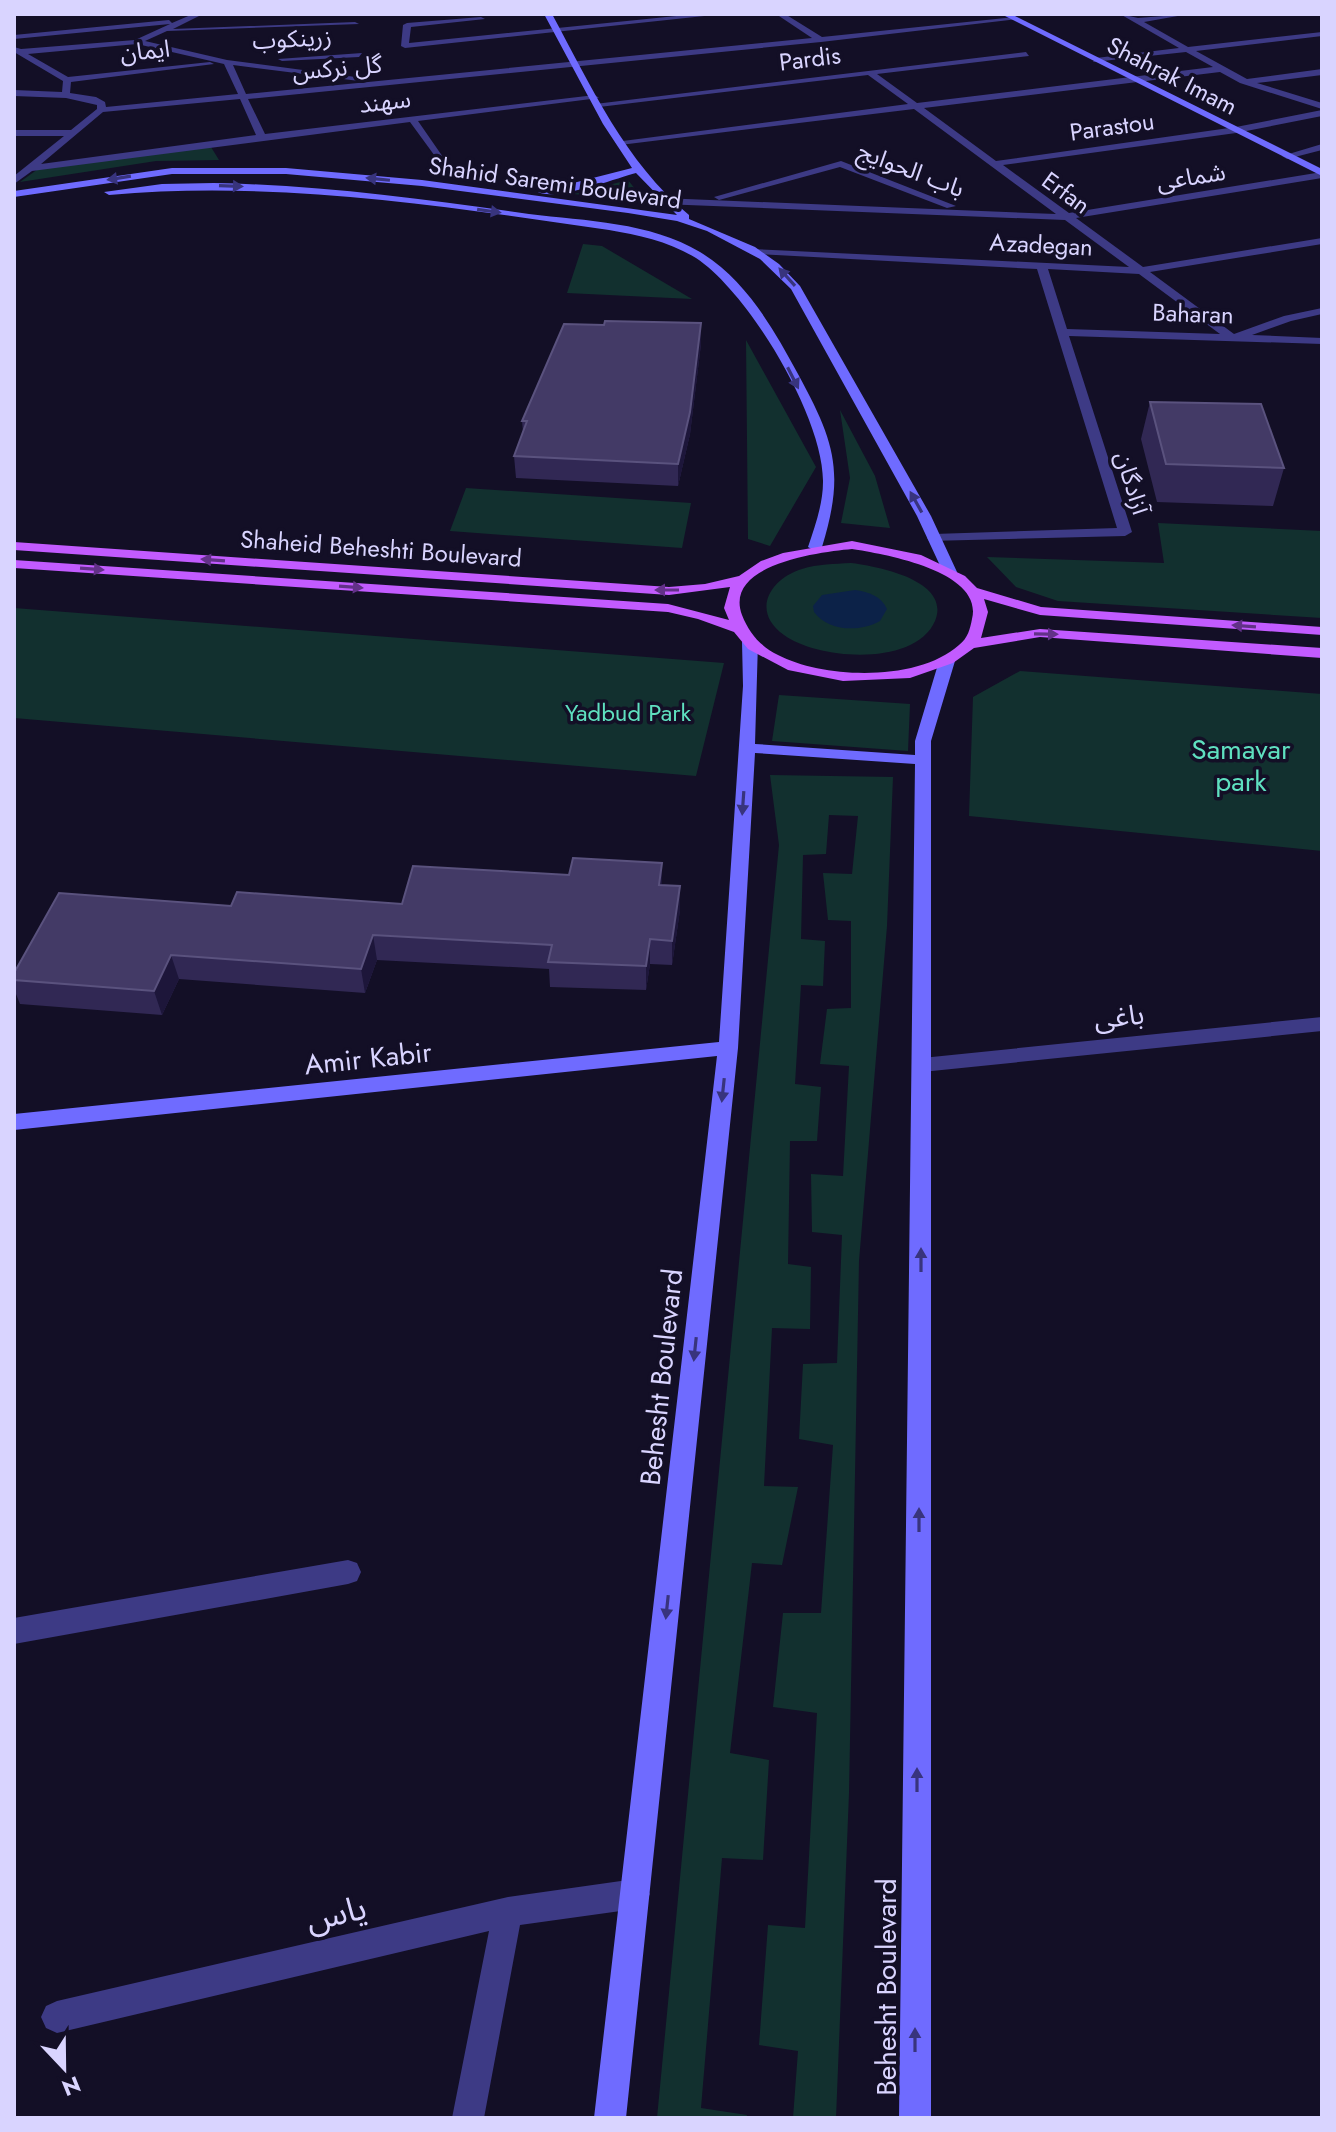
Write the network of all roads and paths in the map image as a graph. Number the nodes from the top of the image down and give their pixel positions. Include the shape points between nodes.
1 (199, 14) edge
2 (548, 14) edge
3 (719, 14) edge
4 (780, 14) edge
5 (1005, 14) edge
6 (1124, 14) edge
7 (1185, 14) edge
8 (481, 19) dead end
9 (1015, 19) junction
10 (186, 20) junction
11 (1136, 21) junction
12 (355, 24) dead end
13 (161, 31) junction
14 (558, 32) junction
15 (1322, 34) edge
16 (14, 37) edge
17 (821, 40) junction
18 (137, 42) junction
19 (1186, 50) junction
20 (18, 54) edge
21 (1026, 54) dead end
22 (359, 55) dead end
23 (1096, 60) junction
24 (227, 62) junction
25 (577, 65) junction
26 (1221, 69) junction
27 (869, 72) junction
28 (1322, 72) edge
29 (54, 73) junction
30 (45, 79) dead end
31 (67, 80) junction
32 (1137, 81) junction
33 (1243, 81) junction
34 (399, 83) junction
35 (35, 86) dead end
36 (14, 93) edge
37 (26, 93) junction
38 (66, 95) junction
39 (246, 97) junction
40 (597, 101) junction
41 (1322, 106) edge
42 (916, 107) junction
43 (101, 110) junction
44 (1322, 113) edge
45 (412, 119) junction
46 (1236, 130) junction
47 (14, 133) edge
48 (74, 133) junction
49 (262, 137) junction
50 (620, 142) junction
51 (1322, 147) edge
52 (1287, 156) junction
53 (440, 160) dead end
54 (993, 164) junction
55 (32, 168) junction
56 (636, 170) junction
57 (1322, 174) edge
58 (16, 181) edge
59 (14, 194) edge
60 (99, 194) dead end
61 (512, 195) junction
62 (77, 197) dead end
63 (54, 201) dead end
64 (662, 201) junction
65 (700, 203) junction
66 (969, 213) junction
67 (1065, 217) junction
68 (692, 223) junction
69 (1322, 241) edge
70 (756, 251) junction
71 (1041, 265) junction
72 (1138, 271) junction
73 (1322, 311) edge
74 (1062, 332) junction
75 (1233, 338) junction
76 (1322, 341) edge
77 (934, 538) junction
78 (14, 546) edge
79 (815, 547) junction
80 (14, 564) edge
81 (950, 572) junction
82 (744, 579) junction
83 (970, 590) junction
84 (1322, 631) edge
85 (745, 636) junction
86 (969, 644) junction
87 (1322, 653) edge
88 (947, 661) junction
89 (747, 748) junction
90 (923, 760) junction
91 (1322, 1024) edge
92 (728, 1048) junction
93 (922, 1065) junction
94 (14, 1122) edge
95 (348, 1572) dead end
96 (14, 1631) edge
97 (635, 1894) junction
98 (508, 1912) junction
99 (57, 2017) dead end
100 (468, 2118) edge
101 (610, 2118) edge
102 (915, 2118) edge

1 - 10 street
2 - 14 main road
3 - 14 street
4 - 17 street
5 - 9 main road, Shahrak Imam
6 - 11 street
7 - 11 street
8 - 14 street via 407,25 405,46
9 - 17 street, گل نرکس
9 - 23 main road, Shahrak Imam
10 - 13 street
10 - 16 street
11 - 19 street
12 - 13 street
13 - 18 street
14 - 25 main road
15 - 19 street
17 - 25 street, گل نرکس
18 - 20 street
18 - 24 street
19 - 23 street
19 - 26 street
20 - 29 street
21 - 27 street, Pardis
22 - 24 street, زرینکوب
23 - 32 main road, Shahrak Imam
24 - 31 street, ایمان
24 - 34 street
24 - 39 street
25 - 34 street, گل نرکس
25 - 40 main road
26 - 32 street
26 - 33 street
27 - 40 street, Pardis
27 - 42 street, Erfan
28 - 33 street
29 - 30 street
29 - 31 street
31 - 38 street
32 - 42 street
32 - 46 main road, Shahrak Imam
33 - 41 street
34 - 39 street, گل نرکس
35 - 37 street
36 - 37 street
37 - 38 street
38 - 43 street via 93,99 102,104
39 - 43 street, گل نرکس
39 - 49 street
40 - 45 street, سهند
40 - 50 main road
42 - 50 street
42 - 54 street, Erfan
43 - 48 street
44 - 46 street, Parastou
45 - 49 street, سهند
45 - 53 street
46 - 52 main road, Shahrak Imam
46 - 54 street, Parastou
47 - 48 street
48 - 55 street
49 - 55 street, سهند
50 - 56 main road
51 - 52 street
52 - 57 main road, Shahrak Imam
54 - 67 street, Erfan
55 - 58 street
56 - 61 main road via 572,188
56 - 64 main road
57 - 67 street, شماعی
61 -> 59 main road, Shahid Saremi Boulevard via 313,173 223,169
60 -> 79 main road via 202,186 303,190 624,230 685,248 723,274 754,310 824,445 829,501
61 - 68 main road, Shahid Saremi Boulevard
62 - 63 main road
64 - 65 street, باب الحوایج
64 - 68 main road
65 - 66 street, باب الحوایج
65 - 66 street, باب الحوایج via 841,164
66 - 67 street, باب الحوایج
67 - 72 street, Erfan
68 - 70 main road, Shahid Saremi Boulevard
69 - 72 street, Azadegan
70 - 71 street, Azadegan
77 -> 70 main road, Shahid Saremi Boulevard via 796,288
71 - 72 street, Azadegan
71 - 74 street, آزادگان
72 - 75 street, Erfan
73 - 75 street
74 - 75 street, Baharan
74 - 77 street, آزادگان via 1125,532
75 - 76 street, Baharan
77 - 81 main road, Shahid Saremi Boulevard
82 -> 78 main road, Shaheid Beheshti Boulevard via 669,591
79 - 81 main road, Shaheid Beheshti Boulevard via 888,549
79 - 82 main road, Shaheid Beheshti Boulevard via 786,554
80 -> 85 main road, Shaheid Beheshti Boulevard via 668,608 702,615
81 - 83 main road, Shaheid Beheshti Boulevard
82 - 85 main road via 732,612
84 -> 83 main road via 1040,611
83 - 86 main road via 981,620
85 - 88 main road, Shaheid Beheshti Boulevard via 770,656 796,667 859,678 892,677
85 - 89 main road, Behesht Boulevard via 752,668
86 -> 87 main road via 1040,633
86 - 88 main road
88 - 90 main road, Behesht Boulevard via 923,741
89 - 90 main road
89 -> 92 main road, Behesht Boulevard
90 - 93 main road, Behesht Boulevard
91 - 93 street, باغی
92 - 94 main road, Amir Kabir
92 -> 97 main road, Behesht Boulevard
102 -> 93 main road, Behesht Boulevard
95 - 96 street
97 - 98 street, یاس
97 - 101 main road, Behesht Boulevard
98 - 99 street, یاس
98 - 100 street

